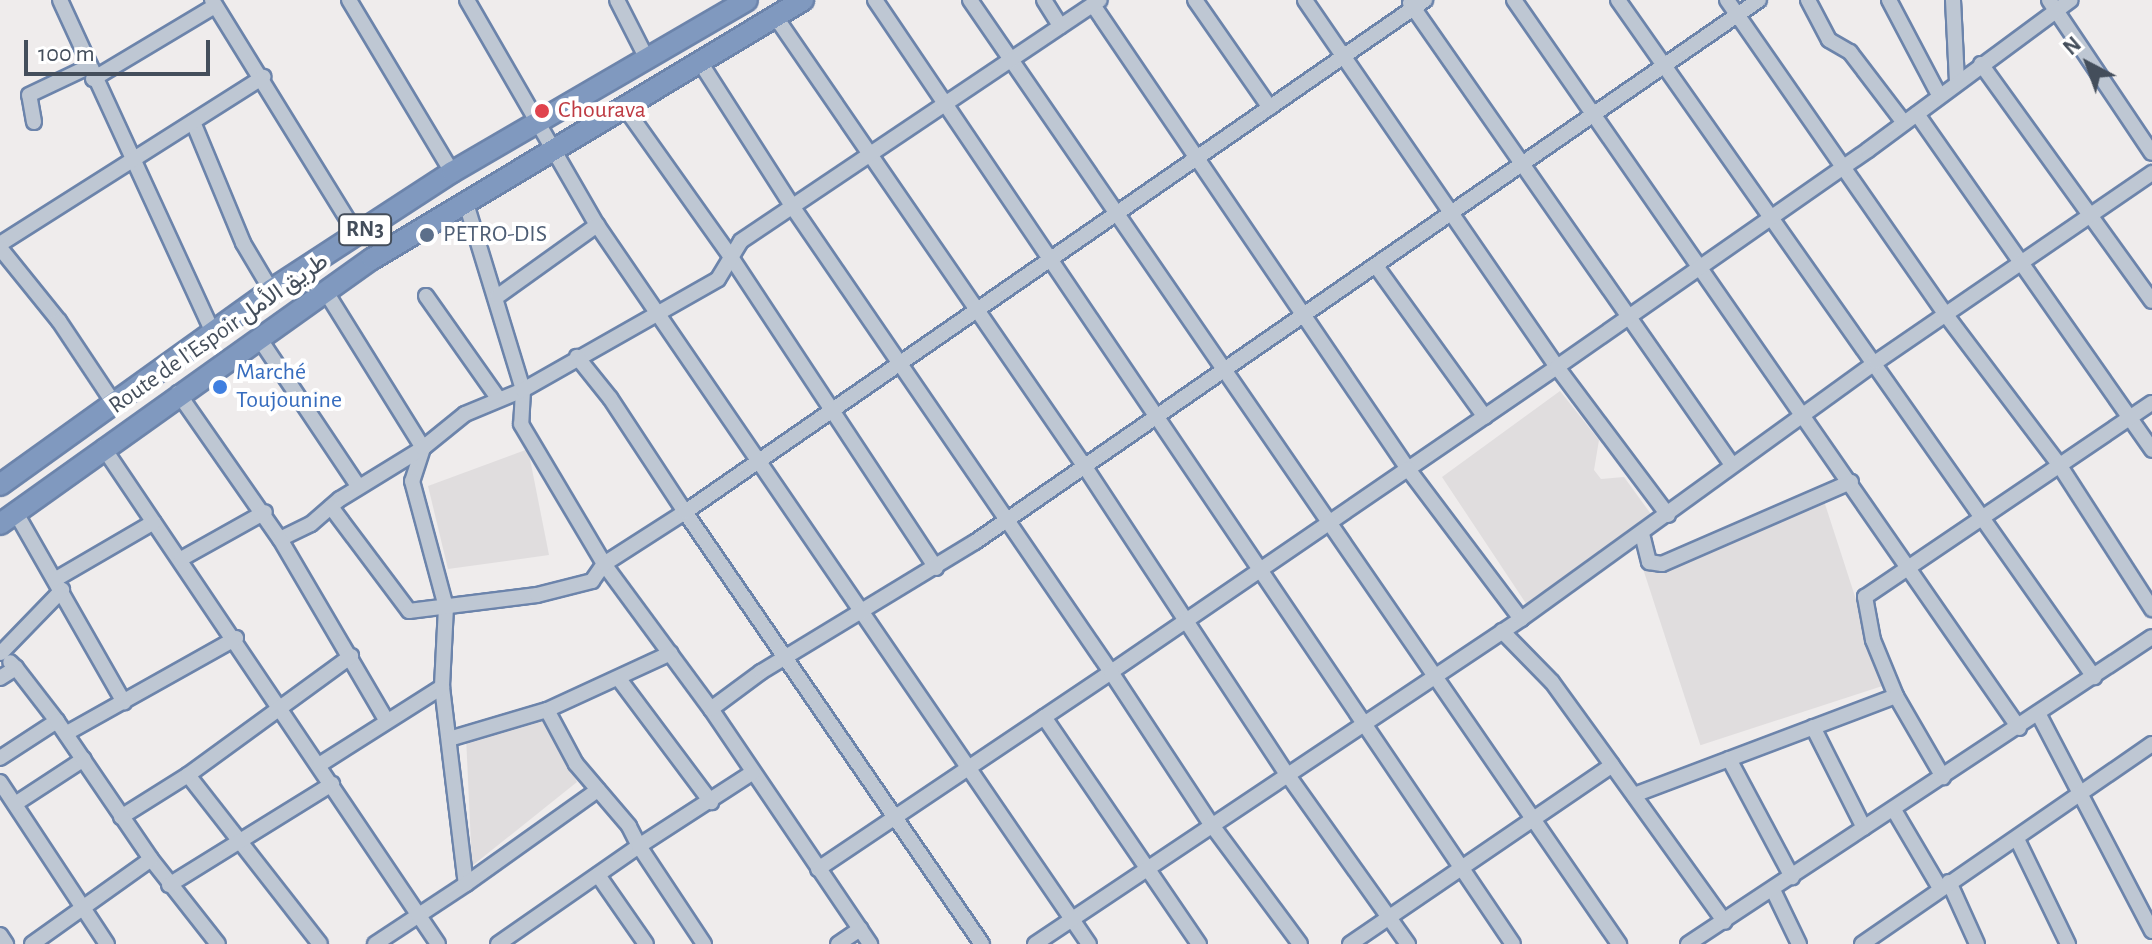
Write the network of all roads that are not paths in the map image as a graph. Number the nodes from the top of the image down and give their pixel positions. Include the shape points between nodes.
1 (60, 0) edge
2 (349, 0) edge
3 (467, 0) edge
4 (617, 0) edge
5 (803, 0) edge
6 (875, 0) edge
7 (970, 0) edge
8 (1044, 0) edge
9 (1195, 0) edge
10 (1305, 0) edge
11 (1514, 0) edge
12 (1618, 0) edge
13 (1727, 0) edge
14 (1759, 0) edge
15 (1808, 0) edge
16 (1889, 0) edge
17 (1953, 0) edge
18 (2071, 0) edge
19 (739, 2) edge
20 (1097, 2) edge
21 (213, 3) edge
22 (1416, 3) edge
23 (2052, 5) edge
24 (1737, 15) junction
25 (775, 16) junction
26 (1060, 26) junction
27 (1343, 54) junction
28 (647, 59) junction
29 (700, 62) junction
30 (1013, 62) junction
31 (1981, 64) junction
32 (1664, 65) junction
33 (91, 73) junction
34 (263, 77) junction
35 (1957, 81) junction
36 (1939, 95) junction
37 (623, 105) junction
38 (944, 106) junction
39 (1270, 108) junction
40 (1594, 114) junction
41 (1917, 114) junction
42 (536, 120) junction
43 (34, 122) dead end
44 (193, 122) junction
45 (1904, 123) junction
46 (554, 150) junction
47 (2152, 153) edge
48 (870, 155) junction
49 (1198, 158) junction
50 (132, 159) junction
51 (1520, 165) junction
52 (1843, 167) junction
53 (452, 172) junction
54 (2152, 173) edge
55 (465, 200) junction
56 (794, 209) junction
57 (1118, 214) junction
58 (1449, 214) junction
59 (1775, 217) junction
60 (2090, 217) junction
61 (597, 225) junction
62 (357, 235) junction
63 (0, 246) edge
64 (729, 254) junction
65 (1049, 263) junction
66 (1701, 265) junction
67 (1376, 266) junction
68 (2021, 267) junction
69 (271, 290) junction
70 (326, 292) junction
71 (426, 296) dead end
72 (498, 296) junction
73 (2152, 301) edge
74 (655, 310) junction
75 (975, 312) junction
76 (1946, 315) junction
77 (1301, 317) junction
78 (1627, 317) junction
79 (212, 331) junction
80 (259, 338) junction
81 (577, 357) junction
82 (899, 362) junction
83 (1876, 362) junction
84 (1557, 367) junction
85 (1221, 369) junction
86 (523, 390) junction
87 (178, 393) junction
88 (498, 398) junction
89 (2152, 403) edge
90 (115, 405) junction
91 (830, 411) junction
92 (1805, 413) junction
93 (1154, 416) junction
94 (1485, 417) junction
95 (2131, 417) junction
96 (103, 447) junction
97 (423, 448) junction
98 (2152, 450) edge
99 (761, 460) junction
100 (2058, 463) junction
101 (1732, 465) junction
102 (1085, 467) junction
103 (1408, 469) junction
104 (1851, 482) junction
105 (0, 485) edge
106 (358, 486) junction
107 (331, 507) junction
108 (265, 512) junction
109 (685, 512) junction
110 (1668, 515) junction
111 (1982, 515) junction
112 (8, 518) edge
113 (1008, 519) junction
114 (154, 522) junction
115 (1331, 523) junction
116 (1642, 534) junction
117 (280, 539) junction
118 (181, 559) junction
119 (604, 564) junction
120 (1909, 565) junction
121 (936, 568) junction
122 (1261, 571) junction
123 (59, 584) junction
124 (446, 607) junction
125 (2152, 609) edge
126 (863, 615) junction
127 (1521, 619) junction
128 (1187, 621) junction
129 (1502, 631) junction
130 (2152, 637) edge
131 (236, 638) junction
132 (1, 652) edge
133 (671, 653) junction
134 (351, 656) junction
135 (787, 658) junction
136 (16, 668) junction
137 (1111, 672) junction
138 (1433, 676) junction
139 (2094, 677) junction
140 (0, 678) edge
141 (619, 679) junction
142 (442, 687) junction
143 (1896, 696) junction
144 (124, 702) junction
145 (281, 706) junction
146 (711, 709) junction
147 (547, 710) junction
148 (2038, 713) junction
149 (1044, 717) junction
150 (386, 720) junction
151 (1363, 723) junction
152 (62, 727) junction
153 (1813, 727) junction
154 (2019, 728) junction
155 (449, 739) junction
156 (2150, 751) edge
157 (0, 758) edge
158 (84, 759) junction
159 (1729, 759) junction
160 (319, 765) junction
161 (1612, 765) junction
162 (969, 768) junction
163 (752, 773) junction
164 (1287, 774) junction
165 (188, 775) junction
166 (1943, 777) junction
167 (0, 782) edge
168 (332, 784) junction
169 (598, 790) junction
170 (2081, 793) junction
171 (1634, 795) junction
172 (711, 802) junction
173 (15, 804) junction
174 (1894, 810) junction
175 (121, 817) junction
176 (895, 817) junction
177 (1533, 821) junction
178 (1211, 824) junction
179 (1864, 828) junction
180 (2017, 839) junction
181 (244, 840) junction
182 (639, 846) junction
183 (151, 859) junction
184 (1145, 868) junction
185 (818, 869) junction
186 (1460, 869) junction
187 (598, 875) junction
188 (1792, 877) junction
189 (466, 884) junction
190 (169, 885) junction
191 (1944, 885) junction
192 (1773, 890) junction
193 (2152, 895) edge
194 (2137, 903) junction
195 (83, 908) junction
196 (1389, 917) junction
197 (419, 918) junction
198 (1072, 919) junction
199 (1725, 922) junction
200 (860, 929) junction
201 (2152, 931) edge
202 (0, 935) edge
203 (1884, 937) edge
204 (2066, 943) edge
205 (6, 944) edge
206 (32, 944) edge
207 (107, 944) edge
208 (218, 944) edge
209 (320, 944) edge
210 (375, 944) edge
211 (438, 944) edge
212 (498, 944) edge
213 (646, 944) edge
214 (704, 944) edge
215 (838, 944) edge
216 (870, 944) edge
217 (982, 944) edge
218 (1035, 944) edge
219 (1089, 944) edge
220 (1199, 944) edge
221 (1300, 944) edge
222 (1350, 944) edge
223 (1408, 944) edge
224 (1513, 944) edge
225 (1619, 944) edge
226 (1688, 944) edge
227 (1799, 944) edge
228 (1862, 944) edge
229 (1977, 944) edge

1 - 33 street
2 - 53 street
3 - 42 street
4 - 28 street
5 - 25 highway, Route de l’Espoir طريق الأمل / RN3
6 - 38 street
7 - 30 street
8 - 26 street
9 - 39 street
10 - 27 street
11 - 40 street
12 - 32 street
13 - 24 street
14 - 24 street
15 - 45 street via 1829,40 1850,52
16 - 36 street
17 - 35 street
18 - 23 street
19 - 28 highway, Route de l’Espoir طريق الأمل / RN3
20 - 26 street
20 - 49 street
21 - 33 street
21 - 34 street
22 - 27 street
22 - 51 street
23 - 31 street
23 - 47 street
24 - 32 street
24 - 52 street
25 - 29 highway, Route de l’Espoir طريق الأمل / RN3
25 - 48 street
26 - 30 street
27 - 39 street
27 - 58 street
28 - 42 highway, Route de l’Espoir طريق الأمل / RN3
29 - 37 highway, Route de l’Espoir طريق الأمل / RN3
29 - 56 street
30 - 38 street
30 - 57 street
31 - 35 street
31 - 60 street
32 - 40 street
32 - 59 street
33 - 43 street via 29,95
33 - 50 street
34 - 44 street
34 - 62 street
35 - 36 street
36 - 41 street
37 - 46 highway, Route de l’Espoir طريق الأمل / RN3
37 - 64 street
38 - 48 street
38 - 65 street
39 - 49 street
40 - 51 street
40 - 66 street
41 - 45 street
41 - 68 street
42 - 46 street
42 - 53 highway, Route de l’Espoir طريق الأمل / RN3
44 - 50 street
44 - 69 street via 243,243
45 - 52 street
46 - 55 highway, Route de l’Espoir طريق الأمل / RN3
46 - 61 street
48 - 56 street
48 - 75 street
49 - 57 street
49 - 77 street
50 - 63 street
50 - 79 street
51 - 58 street
51 - 78 street
52 - 59 street
52 - 76 street
53 - 62 highway, Route de l’Espoir طريق الأمل / RN3
54 - 60 street
55 - 70 highway, Route de l’Espoir طريق الأمل / RN3
55 - 72 street
56 - 64 street
56 - 82 street
57 - 65 street
57 - 85 street
58 - 67 street
58 - 84 street
59 - 66 street
59 - 83 street
60 - 68 street
60 - 73 street
61 - 72 street
61 - 74 street
62 - 69 highway, Route de l’Espoir طريق الأمل / RN3
63 - 90 street
64 - 74 street via 726,272 718,279
64 - 91 street
65 - 75 street
65 - 93 street
66 - 78 street
66 - 92 street
67 - 77 street
67 - 94 street
68 - 76 street
68 - 95 street
69 - 79 highway, Route de l’Espoir طريق الأمل / RN3
70 - 80 highway, Route de l’Espoir طريق الأمل / RN3
70 - 97 street
71 - 88 street
72 - 86 street
74 - 81 street
74 - 99 street
75 - 82 street
75 - 102 street
76 - 83 street
76 - 100 street
77 - 85 street
77 - 103 street
78 - 84 street
78 - 101 street
79 - 90 highway, Route de l’Espoir طريق الأمل / RN3
80 - 87 highway, Route de l’Espoir طريق الأمل / RN3
80 - 106 street
81 - 86 street
81 - 109 street
82 - 91 street
82 - 113 street
83 - 92 street
83 - 111 street
84 - 94 street
84 - 110 street
85 - 93 street
85 - 115 street
86 - 88 street
86 - 119 street via 521,424
87 - 96 highway, Route de l’Espoir طريق الأمل / RN3
87 - 108 street
88 - 97 street via 448,425
89 - 95 street
90 - 105 highway, Route de l’Espoir طريق الأمل / RN3
91 - 99 street
91 - 121 street
92 - 101 street
92 - 104 street
93 - 102 street
93 - 122 street
94 - 103 street
95 - 98 street
95 - 100 street
96 - 112 highway, Route de l’Espoir طريق الأمل / RN3
96 - 114 street
97 - 106 street
97 - 124 street via 412,481
99 - 109 street
99 - 126 street
100 - 111 street
100 - 125 street
101 - 110 street
102 - 113 street
102 - 128 street
103 - 115 street
103 - 127 street
104 - 116 street via 1662,564 1649,562
104 - 120 street
106 - 107 street
107 - 117 street
107 - 124 street via 409,611
108 - 117 street
108 - 118 street
109 - 119 street
109 - 135 street
110 - 116 street
111 - 120 street
111 - 139 street
112 - 123 street
113 - 121 street
113 - 137 street
114 - 118 street
114 - 123 street
115 - 122 street
115 - 138 street
116 - 127 street
117 - 134 street via 295,572
118 - 131 street
119 - 124 street via 595,579 579,585
119 - 133 street
120 - 143 street via 1865,597 1873,640
120 - 154 street
121 - 126 street
122 - 128 street
122 - 151 street
123 - 132 street
123 - 144 street
124 - 142 street
126 - 135 street
126 - 162 street
127 - 129 street
128 - 137 street
128 - 164 street
129 - 138 street
129 - 161 street via 1552,682
130 - 139 street
131 - 144 street
131 - 145 street
132 - 136 street
133 - 141 street
133 - 146 street
134 - 145 street
134 - 150 street
135 - 146 street
135 - 176 street
136 - 140 street
136 - 152 street
137 - 149 street
137 - 178 street
138 - 151 street
138 - 177 street
139 - 148 street
141 - 147 street
141 - 172 street
142 - 150 street
142 - 155 street
143 - 153 street
143 - 166 street
144 - 152 street
145 - 160 street
145 - 165 street
146 - 163 street
147 - 155 street
147 - 169 street via 566,748
148 - 154 street
148 - 170 street
149 - 162 street
149 - 184 street
150 - 160 street
151 - 164 street
151 - 186 street
152 - 157 street
152 - 158 street
153 - 159 street
153 - 179 street
154 - 166 street
155 - 189 street
156 - 170 street
158 - 173 street
158 - 175 street
159 - 171 street
159 - 188 street
160 - 168 street
161 - 171 street
161 - 177 street
162 - 176 street
162 - 198 street
163 - 172 street
163 - 185 street
164 - 178 street
164 - 196 street
165 - 175 street
165 - 181 street
166 - 174 street
167 - 173 street
168 - 181 street
168 - 197 street
169 - 182 street
169 - 189 street
170 - 180 street
170 - 194 street
171 - 199 street
172 - 182 street
173 - 195 street
174 - 179 street
174 - 191 street
175 - 183 street
176 - 185 street
176 - 217 street
177 - 186 street
177 - 225 street
178 - 184 street
178 - 221 street
179 - 188 street
180 - 191 street
180 - 204 street
181 - 190 street
181 - 209 street
182 - 187 street
182 - 214 street
183 - 190 street
183 - 195 street
184 - 198 street
184 - 220 street
185 - 200 street
186 - 196 street
186 - 224 street
187 - 212 street
187 - 213 street
188 - 192 street
189 - 197 street
190 - 208 street
191 - 203 street
191 - 229 street
192 - 199 street
192 - 227 street
193 - 194 street
194 - 201 street
195 - 206 street
195 - 207 street
196 - 222 street
196 - 223 street
197 - 210 street
197 - 211 street
198 - 218 street
198 - 219 street
199 - 226 street
200 - 215 street
200 - 216 street
202 - 205 street
203 - 228 street

